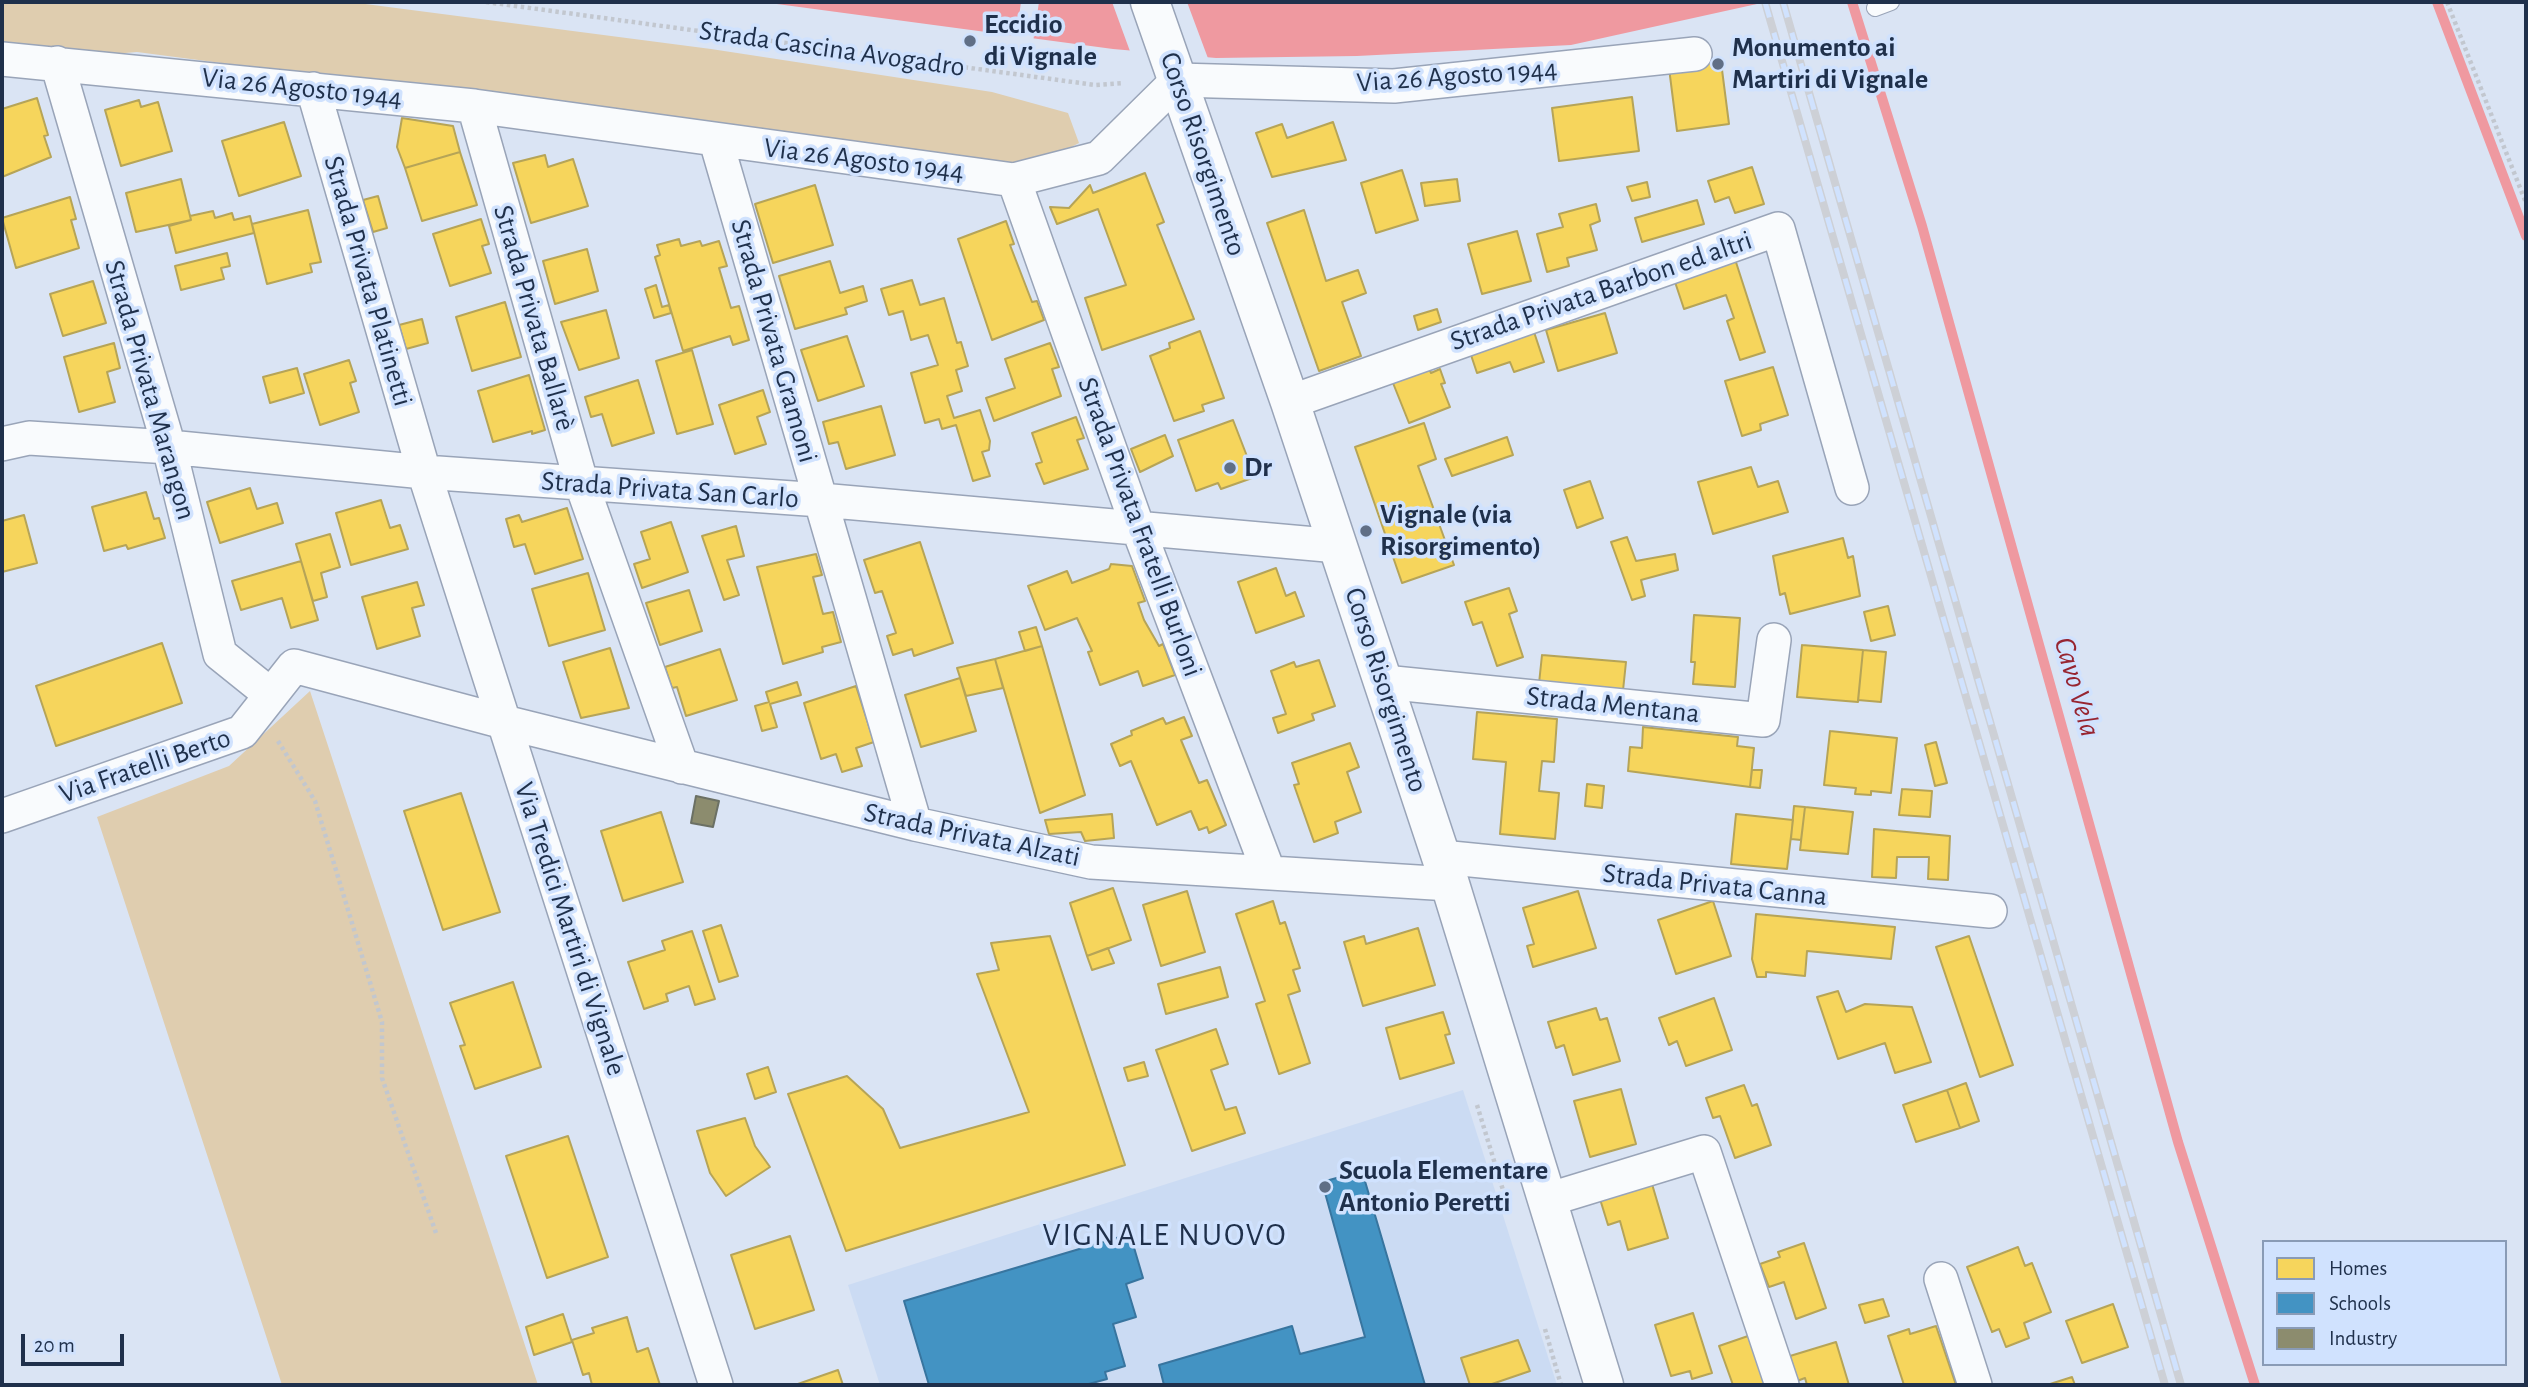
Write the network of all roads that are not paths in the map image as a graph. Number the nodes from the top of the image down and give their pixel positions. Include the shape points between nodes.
1 (1150, 2) edge
2 (1891, 2) edge
3 (1875, 8) dead end
4 (1695, 54) dead end
5 (2, 59) edge
6 (57, 64) junction
7 (1175, 73) junction
8 (313, 89) junction
9 (474, 106) junction
10 (716, 141) junction
11 (1014, 180) junction
12 (1290, 402) junction
13 (2, 444) edge
14 (169, 447) junction
15 (424, 472) junction
16 (582, 485) junction
17 (1852, 488) dead end
18 (821, 500) junction
19 (1138, 528) junction
20 (1338, 546) junction
21 (1774, 640) dead end
22 (1384, 682) junction
23 (271, 695) junction
24 (504, 722) junction
25 (682, 767) junction
26 (2, 816) edge
27 (915, 824) junction
28 (1446, 871) junction
29 (1269, 873) junction
30 (1990, 911) dead end
31 (1547, 1200) junction
32 (1941, 1279) dead end
33 (716, 1385) edge
34 (1604, 1385) edge
35 (1782, 1385) edge
36 (1975, 1385) edge

1 - 7 main road, Corso Risorgimento
2 - 3 lane
4 - 7 street, Via 26 Agosto 1944 via 1394,86
5 - 6 street, Via 26 Agosto 1944
6 - 8 street, Via 26 Agosto 1944
6 - 14 street, Strada Privata Marangon
7 - 11 street, Via 26 Agosto 1944 via 1099,158
7 - 12 main road, Corso Risorgimento
8 - 9 street, Via 26 Agosto 1944
8 - 15 street, Strada Privata Platinetti
9 - 10 street, Via 26 Agosto 1944
9 - 16 street, Strada Privata Ballarè
10 - 11 street, Via 26 Agosto 1944
10 - 18 street, Strada Privata Gramoni
11 - 19 street, Strada Privata Fratelli Burloni
12 - 17 street, Strada Privata Barbon ed altri via 1778,229
12 - 20 main road, Corso Risorgimento
13 - 14 street, Strada Privata San Carlo via 29,438
14 - 15 street, Strada Privata San Carlo
14 - 23 street, Strada Privata Marangon via 220,654
15 - 16 street, Strada Privata San Carlo
15 - 24 street, Via Tredici Martiri di Vignale
16 - 18 street, Strada Privata San Carlo
16 - 25 street, Strada Privata Ballarè
18 - 19 street, Strada Privata San Carlo
18 - 27 street, Strada Privata Gramoni
19 - 20 street, Strada Privata San Carlo
19 - 29 street, Strada Privata Fratelli Burloni
20 - 22 main road, Corso Risorgimento
21 - 22 street, Strada Mentana via 1763,720
22 - 28 main road, Corso Risorgimento
23 - 24 street, Via Fratelli Berto via 293,666
23 - 26 street, Via Fratelli Berto via 242,732
24 - 25 street, Strada Privata Alzati
24 - 33 street, Via Tredici Martiri di Vignale
25 - 27 street, Strada Privata Alzati
27 - 29 street, Strada Privata Alzati via 1091,862
28 - 29 street, Strada Privata Alzati
28 - 30 street, Strada Privata Canna
28 - 31 main road, Corso Risorgimento
31 - 34 main road, Corso Risorgimento
31 - 35 street via 1704,1152
32 - 36 street

